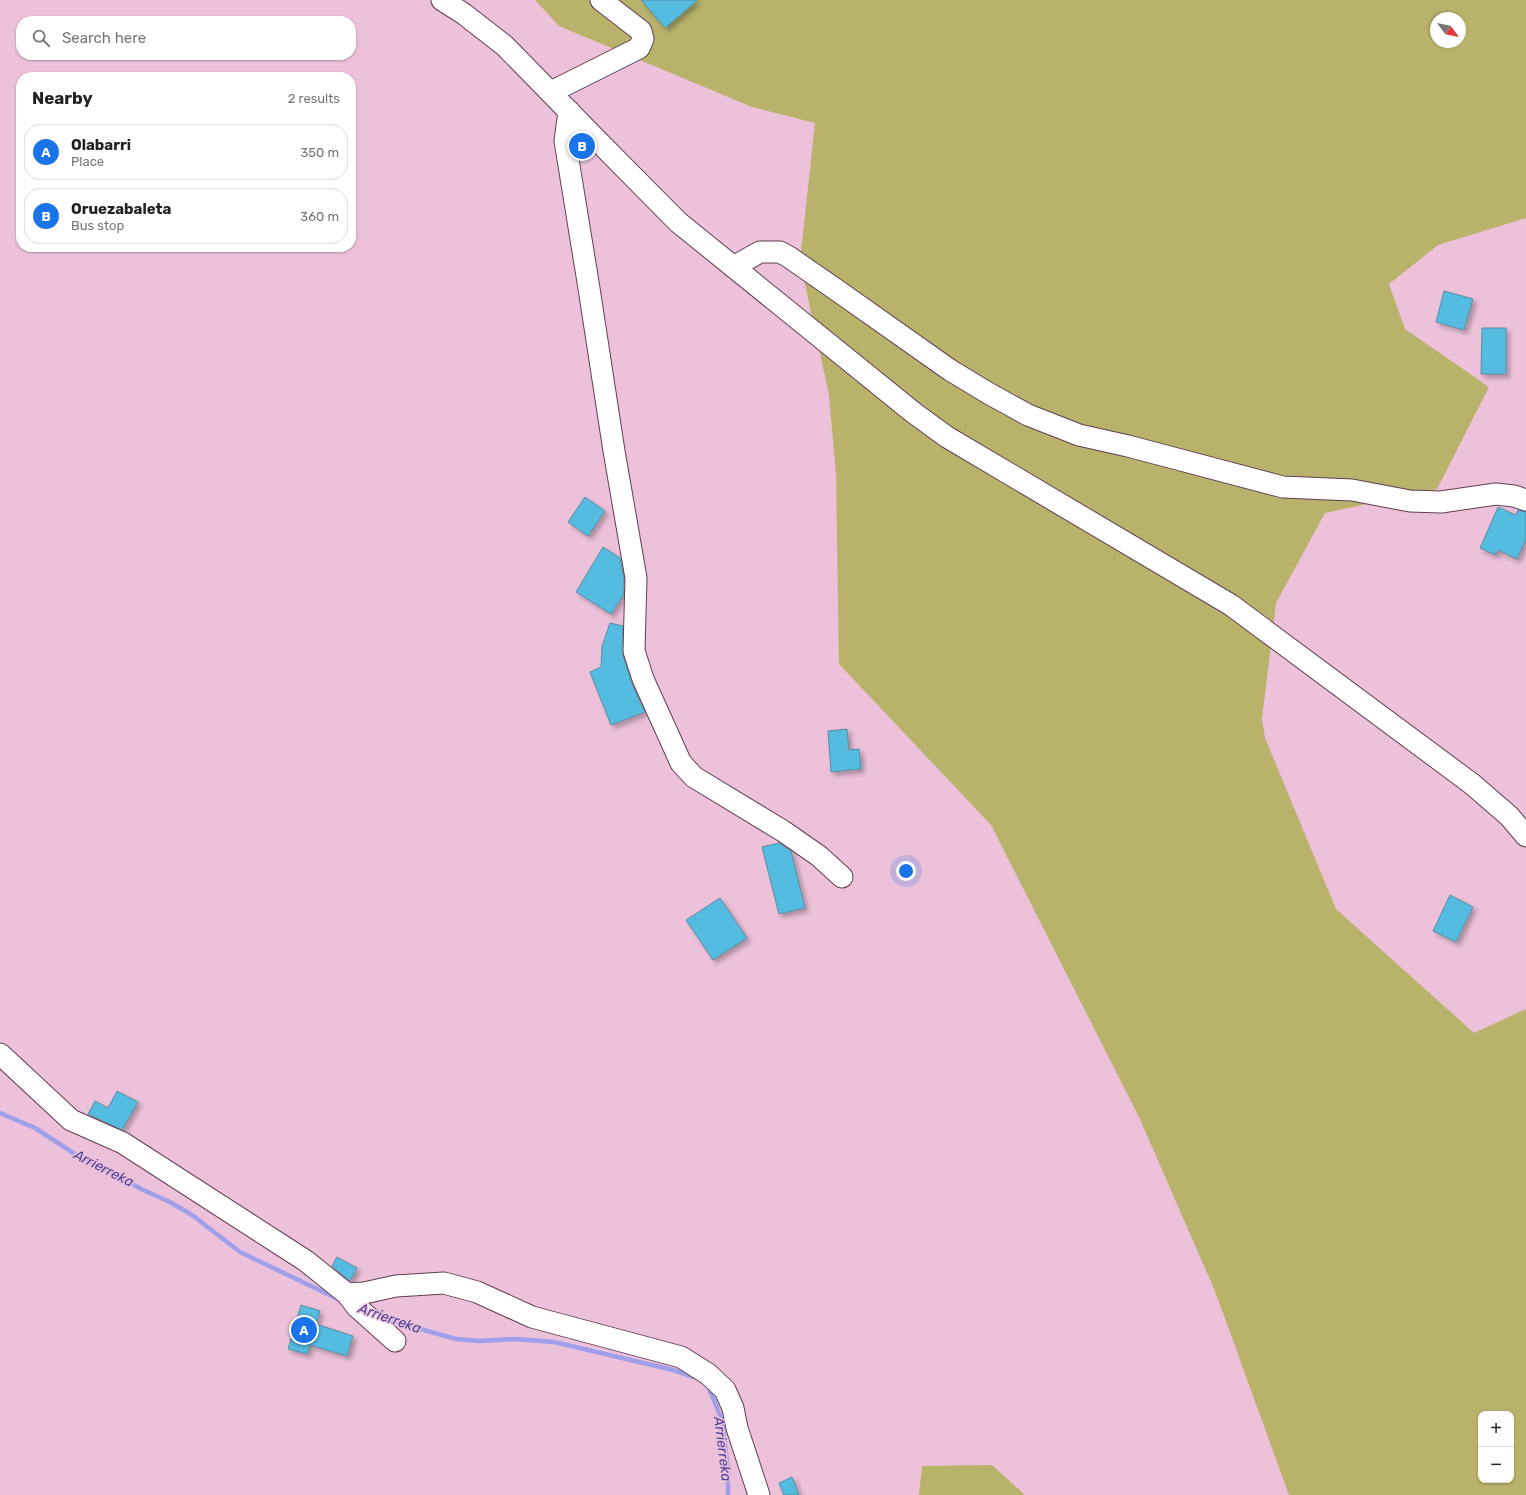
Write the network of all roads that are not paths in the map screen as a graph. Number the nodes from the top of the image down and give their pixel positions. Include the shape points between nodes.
1 (442, 0) edge
2 (601, 0) edge
3 (551, 92) junction
4 (569, 111) junction
5 (733, 267) junction
6 (1526, 500) edge
7 (1526, 836) edge
8 (842, 877) dead end
9 (0, 1054) edge
10 (347, 1294) junction
11 (395, 1341) dead end
12 (759, 1495) edge

1 - 3 street via 505,46
2 - 3 street via 641,31 643,39 639,48
3 - 4 street
4 - 5 street via 678,222
4 - 8 street via 565,141 636,578 634,651 643,679 681,763 694,778 795,839
5 - 6 street via 760,252 780,252 988,394 1028,415 1079,434 1283,487 1352,490 1410,501 1441,502 1496,494
5 - 7 street via 946,437 1232,605 1472,784 1509,816
9 - 10 street via 71,1120 123,1143 306,1260
10 - 11 street via 357,1307
10 - 12 street via 396,1286 444,1283 477,1292 532,1317 681,1357 708,1374 725,1390 733,1408

